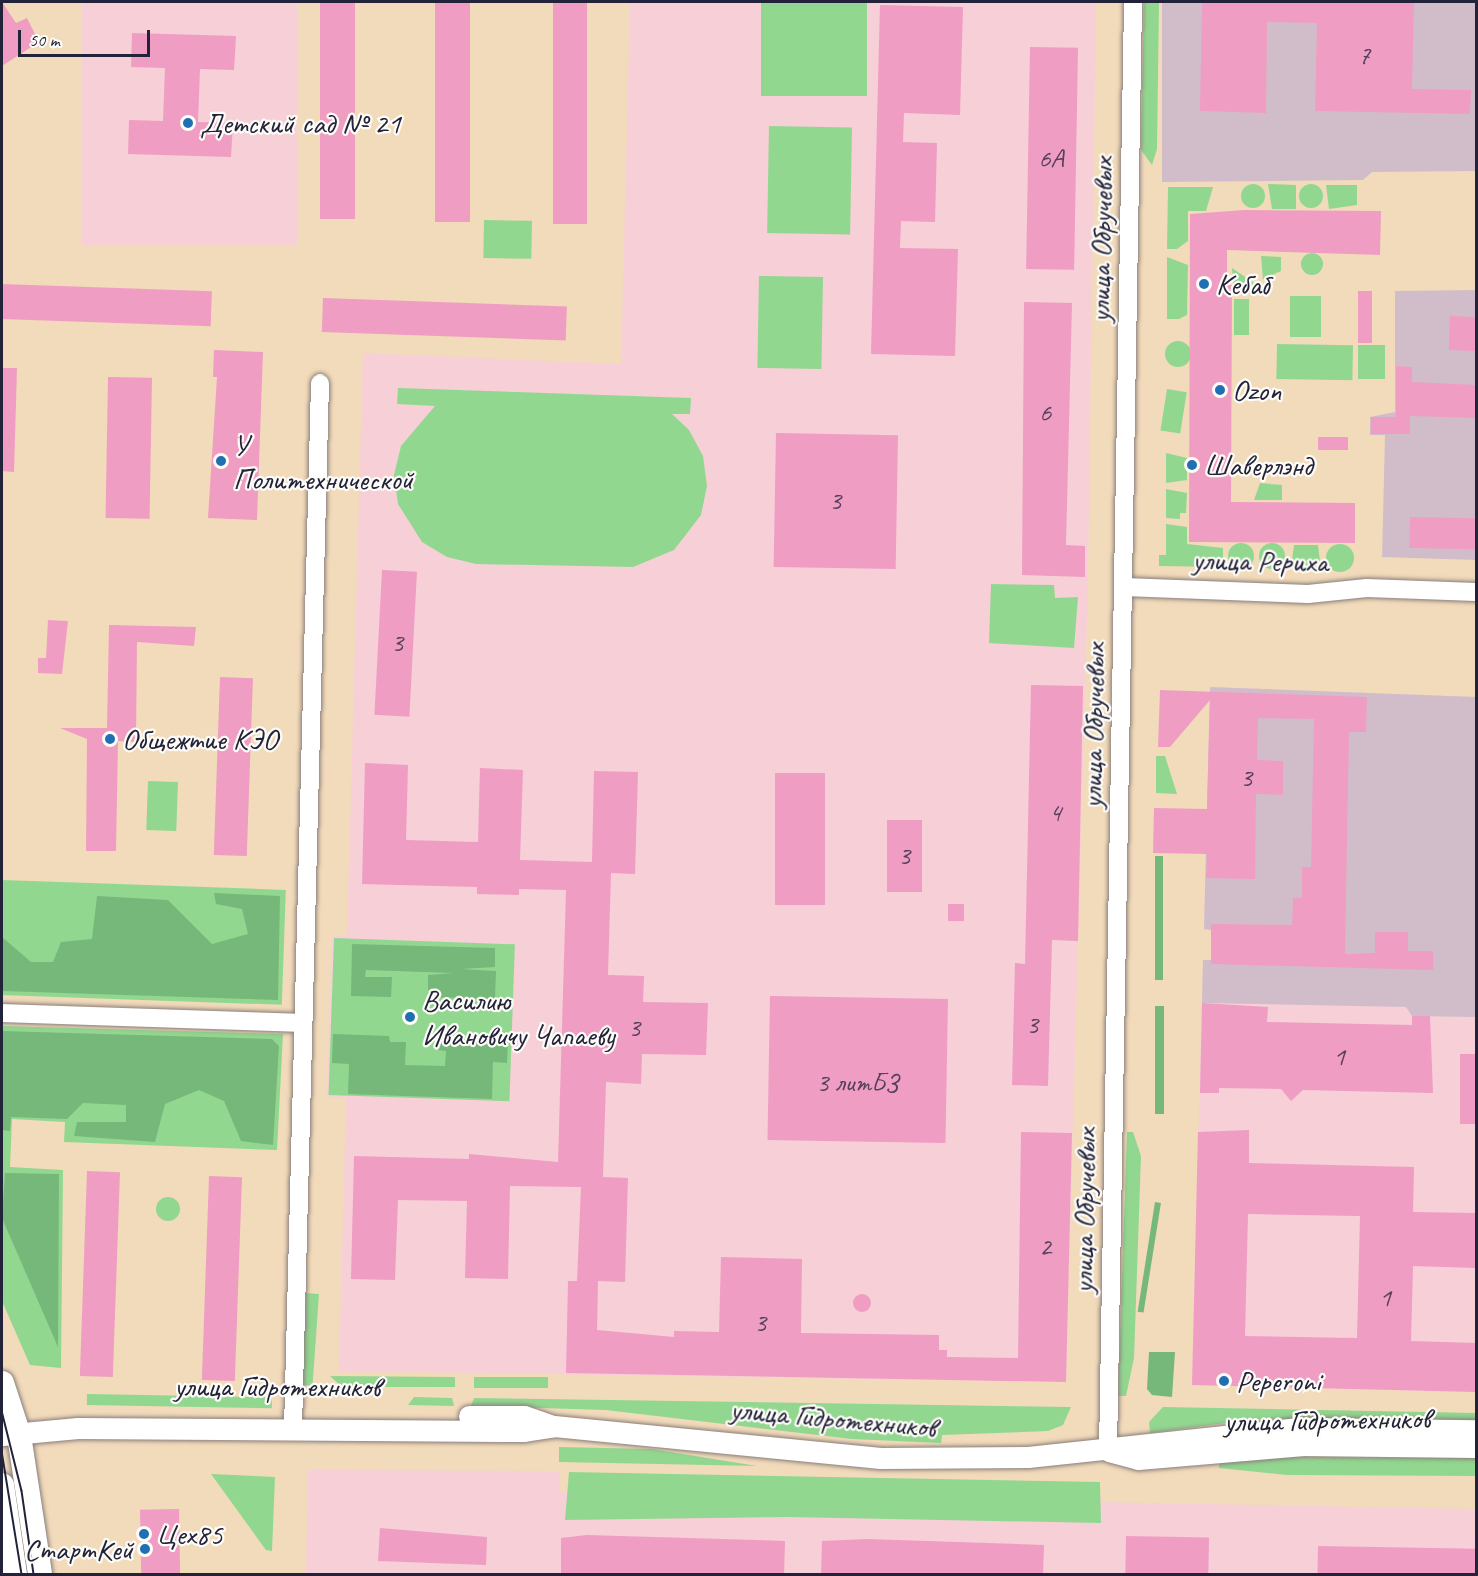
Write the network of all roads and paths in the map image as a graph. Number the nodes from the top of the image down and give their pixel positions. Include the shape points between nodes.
1 (1133, 2) edge
2 (320, 383) dead end
3 (1124, 587) junction
4 (1476, 592) edge
5 (2, 1013) edge
6 (303, 1023) junction
7 (2, 1383) edge
8 (293, 1422) junction
9 (1476, 1430) edge
10 (10, 1431) edge
11 (1476, 1447) edge
12 (1108, 1451) junction
13 (2, 1485) edge
14 (15, 1575) edge
15 (40, 1575) edge

1 - 3 street, улица Обручевых
2 - 6 street
3 - 4 street, улица Рериха via 1308,594 1396,588
3 - 12 street, улица Обручевых
5 - 6 street
6 - 8 street
7 - 10 main road
8 - 10 street, улица Гидротехников via 78,1416
8 - 12 street, улица Гидротехников via 524,1431 554,1426 880,1458
9 - 12 street, улица Гидротехников via 1301,1428 1137,1442
10 - 15 main road
11 - 12 street, улица Гидротехников via 1303,1445 1138,1459
13 - 14 main road

